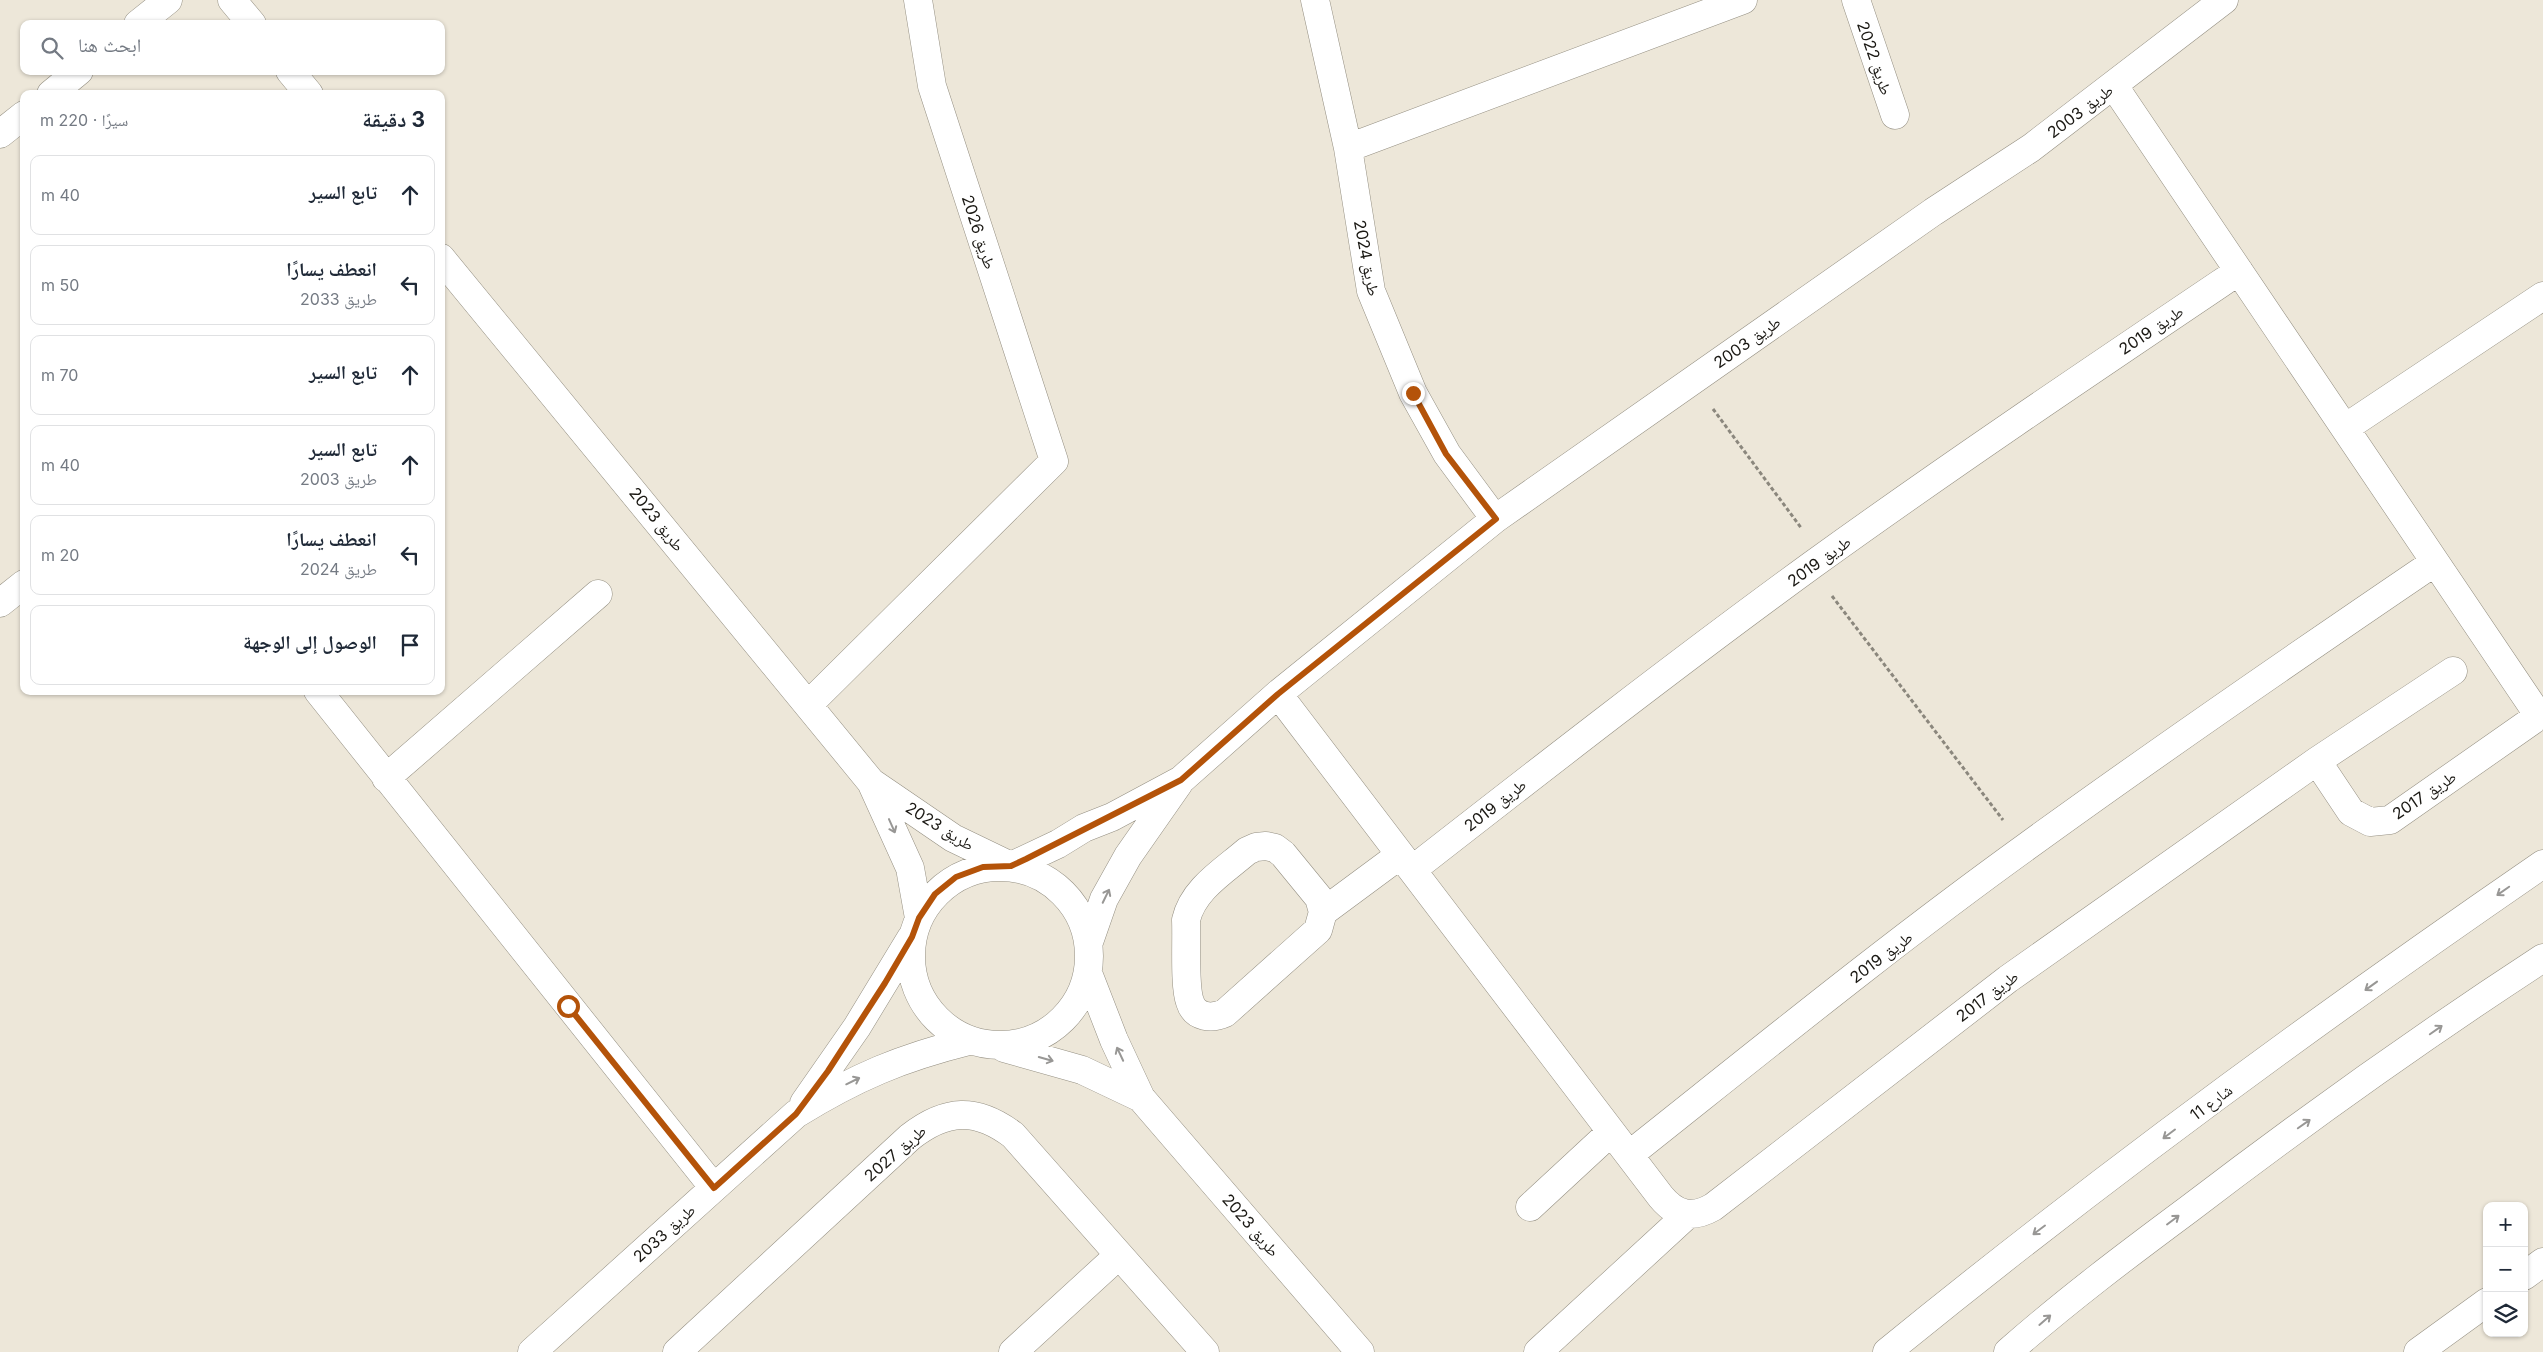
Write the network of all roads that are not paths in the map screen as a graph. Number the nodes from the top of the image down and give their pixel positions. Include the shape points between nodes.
1 (168, 0) edge
2 (232, 0) edge
3 (918, 0) edge
4 (1315, 0) edge
5 (1743, 0) edge
6 (1856, 0) edge
7 (2224, 0) edge
8 (143, 20) edge
9 (249, 20) edge
10 (74, 75) edge
11 (293, 75) edge
12 (2114, 86) junction
13 (55, 90) edge
14 (305, 90) edge
15 (1895, 115) dead end
16 (20, 118) edge
17 (0, 134) edge
18 (1348, 148) junction
19 (445, 263) edge
20 (2239, 271) junction
21 (2543, 296) edge
22 (2345, 428) junction
23 (1496, 519) junction
24 (2435, 562) junction
25 (20, 587) edge
26 (598, 594) dead end
27 (0, 603) edge
28 (2453, 671) dead end
29 (1278, 694) junction
30 (321, 695) edge
31 (809, 704) junction
32 (2541, 714) edge
33 (2317, 761) junction
34 (386, 778) junction
35 (1181, 780) junction
36 (872, 782) junction
37 (1406, 862) junction
38 (2543, 864) edge
39 (1011, 866) junction
40 (1323, 912) junction
41 (915, 927) junction
42 (1089, 942) junction
43 (2543, 958) edge
44 (1088, 973) junction
45 (970, 1041) junction
46 (999, 1046) junction
47 (1141, 1098) junction
48 (796, 1114) junction
49 (1611, 1132) junction
50 (1629, 1155) junction
51 (714, 1188) junction
52 (1530, 1207) dead end
53 (1688, 1214) junction
54 (1119, 1255) junction
55 (2543, 1262) edge
56 (2528, 1273) edge
57 (2483, 1305) edge
58 (1198, 1350) edge
59 (532, 1352) edge
60 (678, 1352) edge
61 (1013, 1352) edge
62 (1360, 1352) edge
63 (1538, 1352) edge
64 (1887, 1352) edge
65 (2008, 1352) edge
66 (2418, 1352) edge

1 - 8 street
2 - 9 street
3 - 31 street, طريق 2026 via 932,86 1054,461
4 - 18 street, طريق 2024
5 - 18 street
6 - 15 street, طريق 2022
7 - 12 street, طريق 2003
10 - 13 street
11 - 14 street
12 - 20 street
12 - 23 street, طريق 2003 via 2031,148 1933,212
16 - 17 street
18 - 23 street, طريق 2024 via 1371,291 1413,393 1446,454
19 - 31 street, طريق 2023
20 - 22 street
20 - 37 street, طريق 2019 via 2023,416 1817,562
21 - 22 street
22 - 24 street
23 - 29 street, طريق 2003
24 - 32 street
24 - 50 street, طريق 2019 via 2236,697 2024,848 1824,999
25 - 27 street
26 - 34 street
28 - 33 street, طريق 2017
29 - 35 street, طريق 2003
29 - 37 street
30 - 34 street
31 - 36 street, طريق 2023
32 - 33 street, طريق 2017 via 2390,820 2370,822 2351,812
33 - 53 street, طريق 2017 via 2008,979 1712,1207 1697,1214
34 - 51 street
35 - 39 street
42 -> 35 street via 1104,899 1128,856
36 - 39 street, طريق 2023 via 953,838
36 -> 41 street, طريق 2023 via 910,868
37 - 40 street, طريق 2019
37 - 49 street
38 -> 64 street, شارع 11 via 2441,934 2014,1248
39 - 41 street, طريق 2033 via 983,867 956,877 935,894
39 - 42 street via 1029,870 1051,881 1069,898 1082,918
40 - 40 street via 1319,898 1275,848 1256,847 1247,851 1200,891 1188,909 1189,993 1194,1010 1209,1017 1226,1013 1312,937 1318,930
41 - 45 street, طريق 2023 via 912,972 923,1002 942,1025
41 - 48 street, طريق 2033 via 857,1027
42 - 44 street
65 -> 43 street via 2057,1309 2264,1151 2476,1001
44 - 46 street via 1078,1002 1057,1026 1030,1041
47 -> 44 street, طريق 2023
45 - 46 street
48 -> 45 street, طريق 2033 via 836,1089 879,1069
46 -> 47 street, طريق 2023 via 1082,1070
47 - 62 street, طريق 2023
48 - 51 street, طريق 2033
49 - 50 street
49 - 52 street
50 - 53 street via 1661,1197 1677,1212
51 - 59 street, طريق 2033
53 - 63 street
54 - 58 street, طريق 2027
54 - 60 street, طريق 2027 via 1013,1135 997,1123 980,1117 961,1114 942,1117 910,1137
54 - 61 street
55 - 56 street
57 - 66 street

